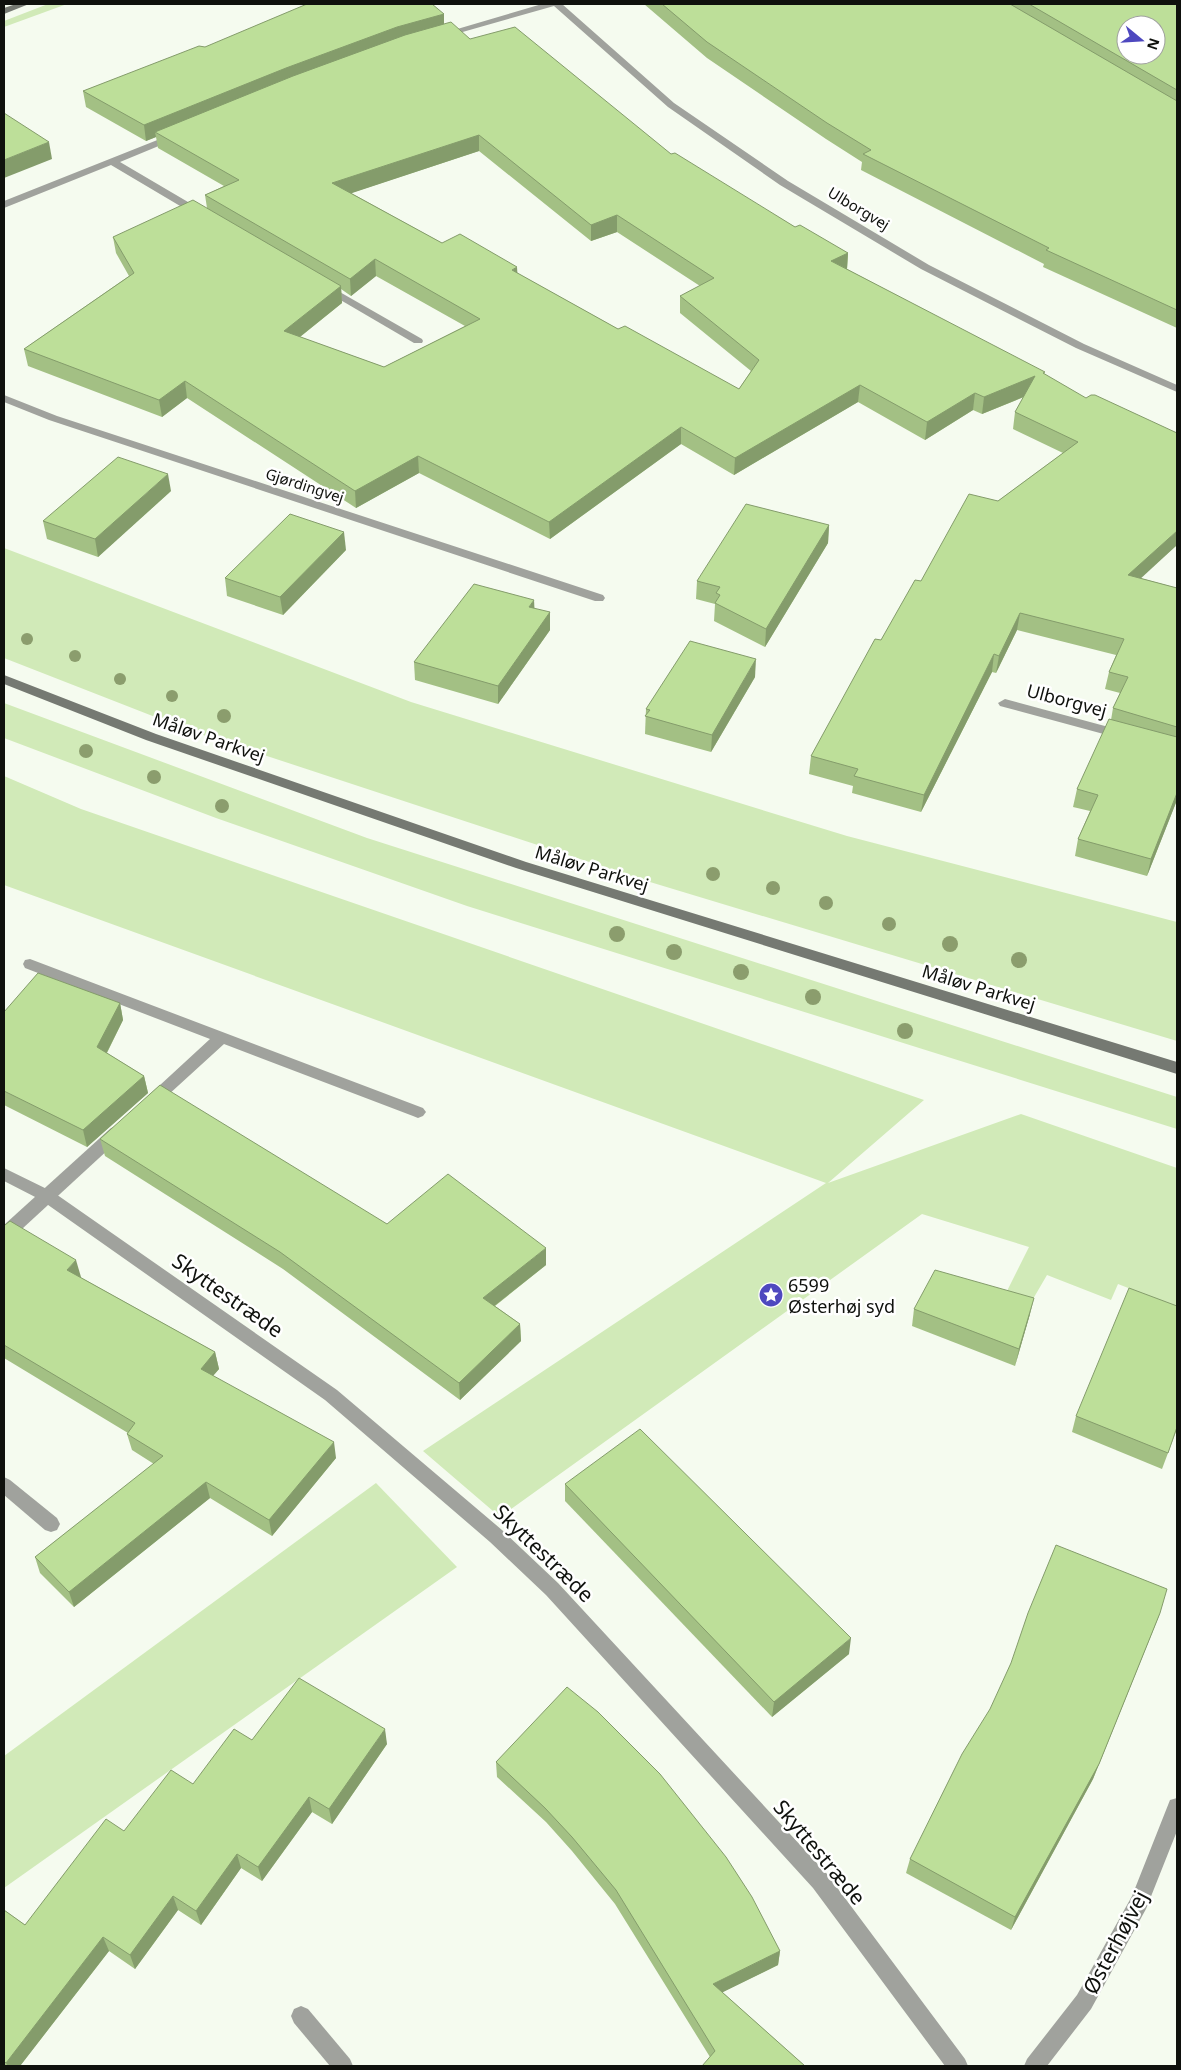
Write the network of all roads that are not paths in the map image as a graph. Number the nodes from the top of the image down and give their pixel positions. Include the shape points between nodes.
1 (24, 4) edge
2 (551, 4) edge
3 (557, 4) edge
4 (4, 11) edge
5 (430, 39) edge
6 (184, 133) edge
7 (112, 162) junction
8 (4, 205) edge
9 (214, 222) edge
10 (316, 282) edge
11 (418, 341) dead end
12 (1177, 389) edge
13 (4, 398) edge
14 (598, 598) dead end
15 (4, 679) edge
16 (1005, 703) dead end
17 (1139, 739) edge
18 (30, 964) dead end
19 (222, 1037) junction
20 (1177, 1068) edge
21 (142, 1110) edge
22 (418, 1112) dead end
23 (127, 1123) edge
24 (4, 1174) edge
25 (47, 1196) junction
26 (4, 1234) edge
27 (4, 1485) edge
28 (51, 1524) dead end
29 (1177, 1807) edge
30 (301, 2016) dead end
31 (343, 2066) edge
32 (958, 2066) edge
33 (1034, 2066) edge

1 - 4 street
2 - 5 street
3 - 12 street, Ulborgvej via 671,104 784,183 925,266 1080,346
6 - 7 street
7 - 8 street
7 - 9 street
10 - 11 street
13 - 14 street, Gjørdingvej via 53,418
15 - 20 street, Måløv Parkvej via 151,737 522,865
16 - 17 street, Ulborgvej
18 - 19 street
19 - 21 street
19 - 22 street
23 - 25 street
24 - 25 street, Skyttestræde
25 - 26 street
25 - 32 street, Skyttestræde via 331,1395 496,1536 552,1589 820,1881
27 - 28 street
29 - 33 street, Østerhøjvej via 1139,1902 1084,2002
30 - 31 street

